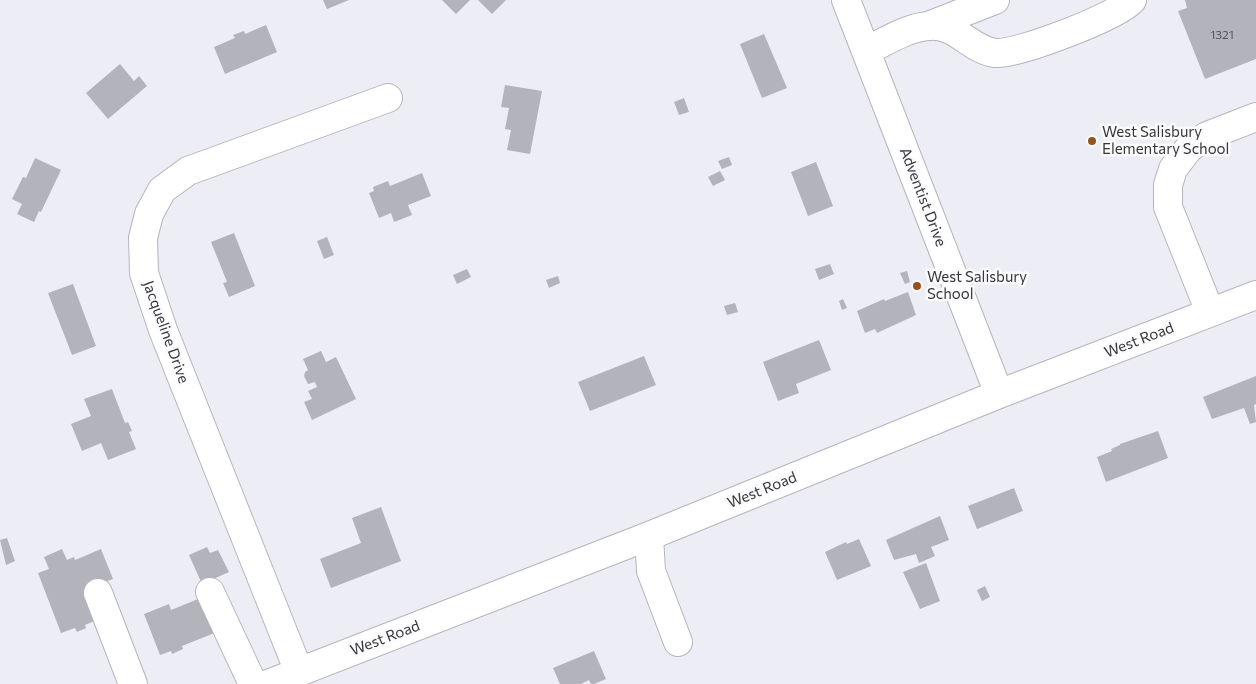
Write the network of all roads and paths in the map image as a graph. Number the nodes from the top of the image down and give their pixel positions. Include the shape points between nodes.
1 (846, 0) edge
2 (995, 0) edge
3 (1132, 0) edge
4 (928, 26) junction
5 (866, 51) junction
6 (388, 98) dead end
7 (1256, 117) edge
8 (1256, 295) edge
9 (1210, 312) junction
10 (1000, 394) junction
11 (649, 536) junction
12 (210, 592) dead end
13 (98, 594) dead end
14 (678, 642) dead end
15 (299, 672) junction
16 (133, 684) edge
17 (253, 684) edge
18 (268, 684) edge

1 - 5 street, Adventist Drive
2 - 4 street
3 - 4 street via 1115,13 1006,53 994,53 952,30
4 - 5 street
5 - 10 street, Adventist Drive
6 - 15 street, Jacqueline Drive via 188,171 162,190 149,214 143,238 144,273 162,330
7 - 9 street via 1207,136 1189,148 1173,169 1168,185 1168,207
8 - 9 street, West Road
9 - 10 street, West Road
10 - 11 street, West Road
11 - 14 street via 651,571
11 - 15 street, West Road
12 - 17 street
13 - 16 street
15 - 18 street, West Road

